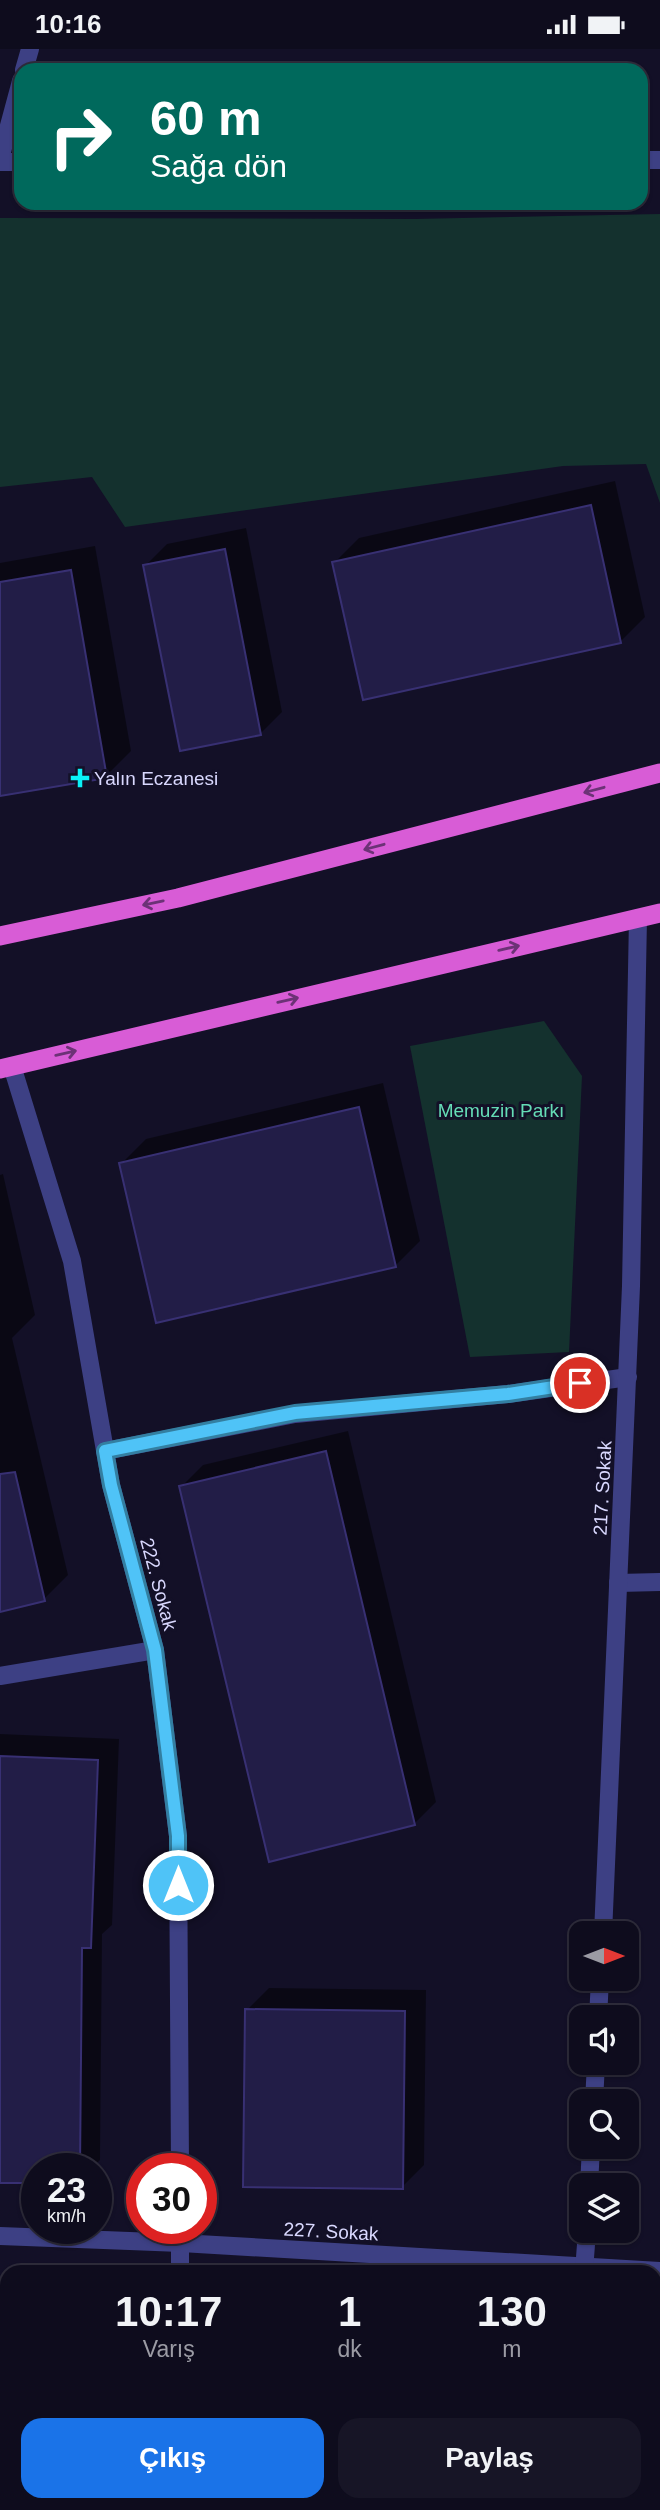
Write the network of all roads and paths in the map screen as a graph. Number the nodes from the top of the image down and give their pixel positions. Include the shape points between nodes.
1 (14, 107) edge
2 (0, 160) edge
3 (660, 772) edge
4 (660, 913) edge
5 (638, 918) junction
6 (0, 936) edge
7 (6, 1067) edge
8 (628, 1377) junction
9 (105, 1451) junction
10 (660, 1582) edge
11 (618, 1583) junction
12 (155, 1650) junction
13 (0, 1677) edge
14 (604, 1921) edge
15 (180, 2153) edge
16 (126, 2235) edge
17 (0, 2236) edge
18 (217, 2238) edge
19 (586, 2243) edge
20 (181, 2244) edge
21 (180, 2265) edge
22 (537, 2265) edge
23 (585, 2265) edge

1 - 2 street
3 -> 6 highway via 178,898
4 - 5 highway
7 -> 5 highway
5 - 8 street, 217. Sokak
7 - 9 street, 222. Sokak via 72,1261
8 - 9 street via 508,1394 295,1413
8 - 11 street, 217. Sokak
9 - 12 street, 222. Sokak
10 - 11 street
11 - 14 street, 217. Sokak
12 - 13 street
12 - 15 street, 222. Sokak via 178,1836
16 - 17 street, 227. Sokak
18 - 22 street, 227. Sokak
19 - 23 street
20 - 21 street

